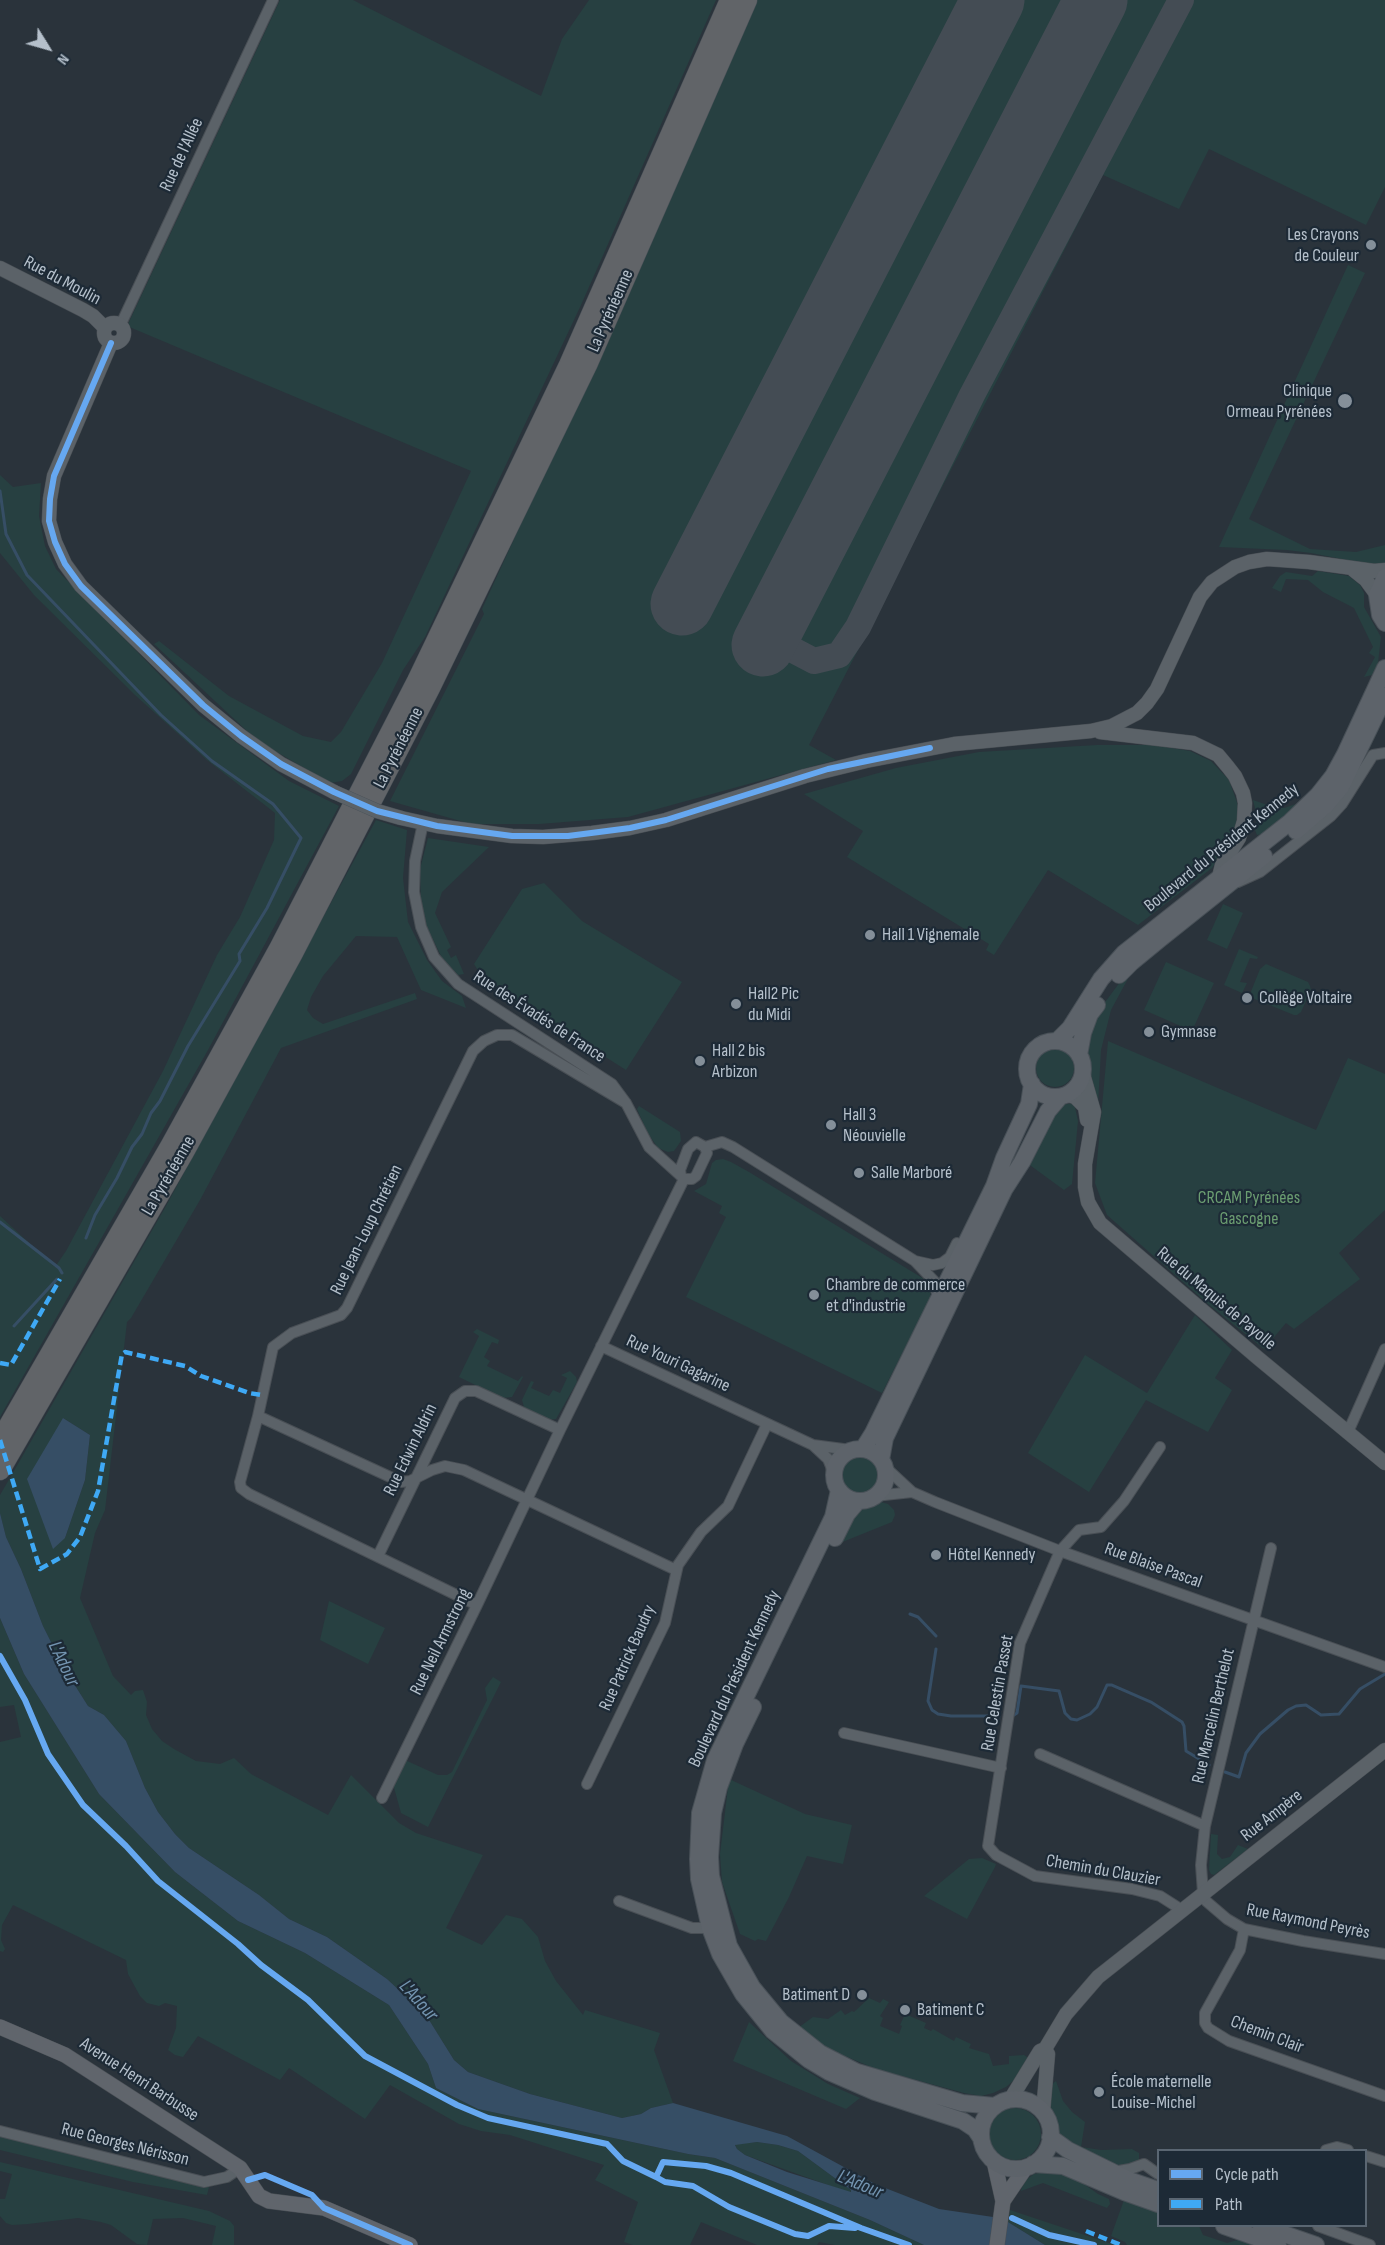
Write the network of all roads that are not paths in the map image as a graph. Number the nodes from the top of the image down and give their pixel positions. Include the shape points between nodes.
1 (273, 0) edge
2 (730, 0) edge
3 (747, 0) edge
4 (0, 268) edge
5 (121, 324) junction
6 (105, 328) junction
7 (111, 343) junction
8 (1349, 567) junction
9 (1385, 570) edge
10 (1385, 578) edge
11 (1377, 595) junction
12 (1385, 623) edge
13 (1385, 668) edge
14 (1385, 696) edge
15 (1091, 732) junction
16 (1385, 753) edge
17 (423, 823) junction
18 (1224, 881) junction
19 (1057, 1041) junction
20 (1080, 1054) junction
21 (1083, 1074) junction
22 (1032, 1084) junction
23 (1063, 1096) junction
24 (626, 1103) junction
25 (1090, 1131) junction
26 (705, 1147) junction
27 (686, 1153) junction
28 (662, 1158) junction
29 (683, 1178) junction
30 (982, 1212) junction
31 (915, 1262) junction
32 (938, 1299) junction
33 (601, 1346) junction
34 (1385, 1349) edge
35 (258, 1416) junction
36 (767, 1424) junction
37 (560, 1430) junction
38 (1348, 1432) junction
39 (9, 1435) edge
40 (813, 1445) junction
41 (1160, 1447) dead end
42 (857, 1449) junction
43 (883, 1463) junction
44 (1385, 1463) edge
45 (0, 1470) edge
46 (416, 1479) junction
47 (837, 1482) junction
48 (912, 1492) junction
49 (866, 1498) junction
50 (527, 1499) junction
51 (1271, 1548) dead end
52 (1060, 1551) junction
53 (378, 1556) junction
54 (676, 1570) junction
55 (477, 1605) junction
56 (1253, 1620) junction
57 (1385, 1668) edge
58 (844, 1733) dead end
59 (1385, 1750) edge
60 (1040, 1755) dead end
61 (1001, 1768) junction
62 (587, 1784) dead end
63 (382, 1798) dead end
64 (1205, 1826) junction
65 (988, 1846) joint
66 (1203, 1893) junction
67 (619, 1901) dead end
68 (1182, 1910) junction
69 (710, 1928) junction
70 (1244, 1929) junction
71 (1385, 1954) edge
72 (0, 2027) edge
73 (1045, 2049) junction
74 (1385, 2096) edge
75 (1010, 2100) junction
76 (994, 2106) junction
77 (1043, 2112) junction
78 (0, 2132) edge
79 (1050, 2137) junction
80 (981, 2138) junction
81 (1367, 2157) edge
82 (994, 2161) junction
83 (1385, 2162) edge
84 (1029, 2166) junction
85 (1113, 2172) junction
86 (1157, 2173) edge
87 (244, 2174) junction
88 (1157, 2190) edge
89 (1003, 2203) junction
90 (1157, 2204) edge
91 (1230, 2227) edge
92 (1263, 2227) edge
93 (1321, 2227) edge
94 (1282, 2235) edge
95 (410, 2245) edge
96 (997, 2245) edge
97 (1316, 2245) edge
98 (1370, 2245) edge

1 - 5 street, Rue de l'Allée
2 - 39 highway, La Pyrénéenne via 569,365 417,681 274,957
3 - 39 highway, La Pyrénéenne via 587,365 430,688 184,1152
4 - 6 street, Rue du Moulin via 83,310
5 - 6 street via 114,322
5 - 7 street via 123,339
6 - 7 street via 104,335
7 - 17 street, bridge via 54,476 50,521 65,564 81,586 203,705 241,736 281,764 334,792 377,811
8 - 9 street
8 - 11 street
8 - 15 street via 1267,559 1222,574 1200,597 1147,703 1112,726
10 - 11 main road
11 - 12 main road
13 - 18 main road, Boulevard du Président Kennedy via 1333,776 1290,822
14 - 18 main road, Boulevard du Président Kennedy via 1334,798 1301,828
15 - 17 street via 954,744 866,761 666,820 592,834 512,836
15 - 18 street via 1174,739 1218,755 1235,776 1245,802 1239,838 1222,865
16 - 18 street via 1373,755 1331,816 1247,880
17 - 24 street, Rue des Évadés de France via 415,861 414,892 421,927 434,957 458,984 599,1074
18 - 19 main road, Boulevard du Président Kennedy via 1124,953
18 - 20 main road, Boulevard du Président Kennedy via 1110,985 1090,1014
19 - 20 main road
19 - 22 main road via 1033,1052 1028,1070
20 - 21 main road
21 - 23 main road via 1076,1088
21 - 25 street, Rue du Maquis de Payolle via 1094,1106
22 - 23 main road via 1047,1096
22 - 30 main road via 1029,1104
23 - 25 street, Rue du Maquis de Payolle via 1076,1097 1085,1107
23 - 43 main road via 1048,1111 1004,1190 885,1438
24 - 28 street, Rue des Évadés de France via 649,1147
24 - 35 street, Rue Jean-Loup Chrétien via 512,1035 497,1035 472,1051 347,1308 341,1316 292,1333 273,1347
25 - 38 street, Rue du Maquis de Payolle via 1085,1187 1100,1223
26 - 27 street via 696,1142
26 - 29 street via 707,1154 696,1176
26 - 31 street via 723,1142 733,1147
27 - 28 street
27 - 29 street via 680,1170
28 - 29 street, Rue des Évadés de France
29 - 33 street, Rue Youri Gagarine
30 - 31 street via 969,1220 946,1261 933,1265
30 - 32 main road
31 - 32 street via 934,1281
32 - 42 main road via 873,1433
33 - 36 street, Rue Youri Gagarine
33 - 37 street, Rue Neil Armstrong
34 - 38 street
35 - 46 street via 389,1478 401,1482
35 - 53 street, Rue Jean-Loup Chrétien via 241,1488
36 - 40 street, Rue Youri Gagarine
36 - 54 street, Rue Patrick Baudry via 728,1506 701,1532
37 - 46 street, Rue Edwin Aldrin via 476,1390 465,1391 455,1398
37 - 50 street, Rue Neil Armstrong
38 - 44 street, Rue du Maquis de Payolle
39 - 45 highway, La Pyrénéenne
40 - 42 street, Rue Youri Gagarine
40 - 47 street, Rue Youri Gagarine via 828,1459
41 - 52 street via 1124,1501 1101,1527 1079,1530
42 - 43 main road via 870,1451
42 - 47 main road via 842,1456 836,1466
43 - 48 street, Rue Blaise Pascal
43 - 49 main road via 885,1482
46 - 50 street via 445,1466 455,1467
46 - 53 street, Rue Edwin Aldrin
47 - 49 main road via 844,1496
47 - 69 main road, Boulevard du Président Kennedy via 833,1517 725,1737 707,1785 700,1813 698,1859
48 - 49 street, Rue Blaise Pascal
48 - 52 street, Rue Blaise Pascal
49 - 76 main road, Boulevard du Président Kennedy via 840,1527 725,1769 713,1813 711,1876 729,1946 752,1987 781,2022 820,2053 857,2072 962,2103
50 - 54 street
50 - 55 street, Rue Neil Armstrong
51 - 56 street, Rue Marcelin Berthelot
52 - 56 street, Rue Blaise Pascal
52 - 61 street, Rue Celestin Passet via 1020,1643
53 - 55 street
54 - 62 street, Rue Patrick Baudry via 665,1623
55 - 63 street, Rue Neil Armstrong
56 - 57 street, Rue Blaise Pascal
56 - 64 street, Rue Marcelin Berthelot
58 - 61 street
59 - 66 street, Rue Ampère
60 - 64 street
61 - 65 street, Rue Celestin Passet
64 - 66 street, Rue Marcelin Berthelot
65 - 68 street, Chemin du Clauzier via 996,1855 1035,1876 1132,1889 1160,1896
66 - 68 street, Rue Ampère
66 - 70 street, Rue Raymond Peyrès via 1227,1919
67 - 69 street via 692,1928
68 - 73 street, Rue Ampère via 1098,1977 1066,2014
69 - 80 main road, Boulevard du Président Kennedy via 743,1994 773,2031 809,2060 851,2083 963,2121
70 - 71 street, Rue Raymond Peyrès
70 - 74 street, Chemin Clair via 1240,1950 1205,2013 1208,2028 1229,2041
72 - 87 main road, Avenue Henri Barbusse via 65,2055
73 - 75 street, Rue Ampère
73 - 77 street via 1048,2054
75 - 76 main road
75 - 77 main road via 1028,2101
76 - 80 main road via 986,2115
77 - 79 main road
78 - 87 street, Rue Georges Nérisson via 204,2182
79 - 84 main road via 1042,2157
79 - 85 main road
80 - 82 main road
81 - 83 street
82 - 84 main road via 1014,2169
82 - 89 main road
84 - 89 main road
84 - 90 main road via 1063,2166
85 - 86 street via 1144,2164
85 - 88 main road
87 - 95 main road, Avenue Henri Barbusse via 259,2196 270,2201 324,2208
89 - 96 main road
91 - 94 main road
92 - 94 main road
93 - 98 street
94 - 97 main road

